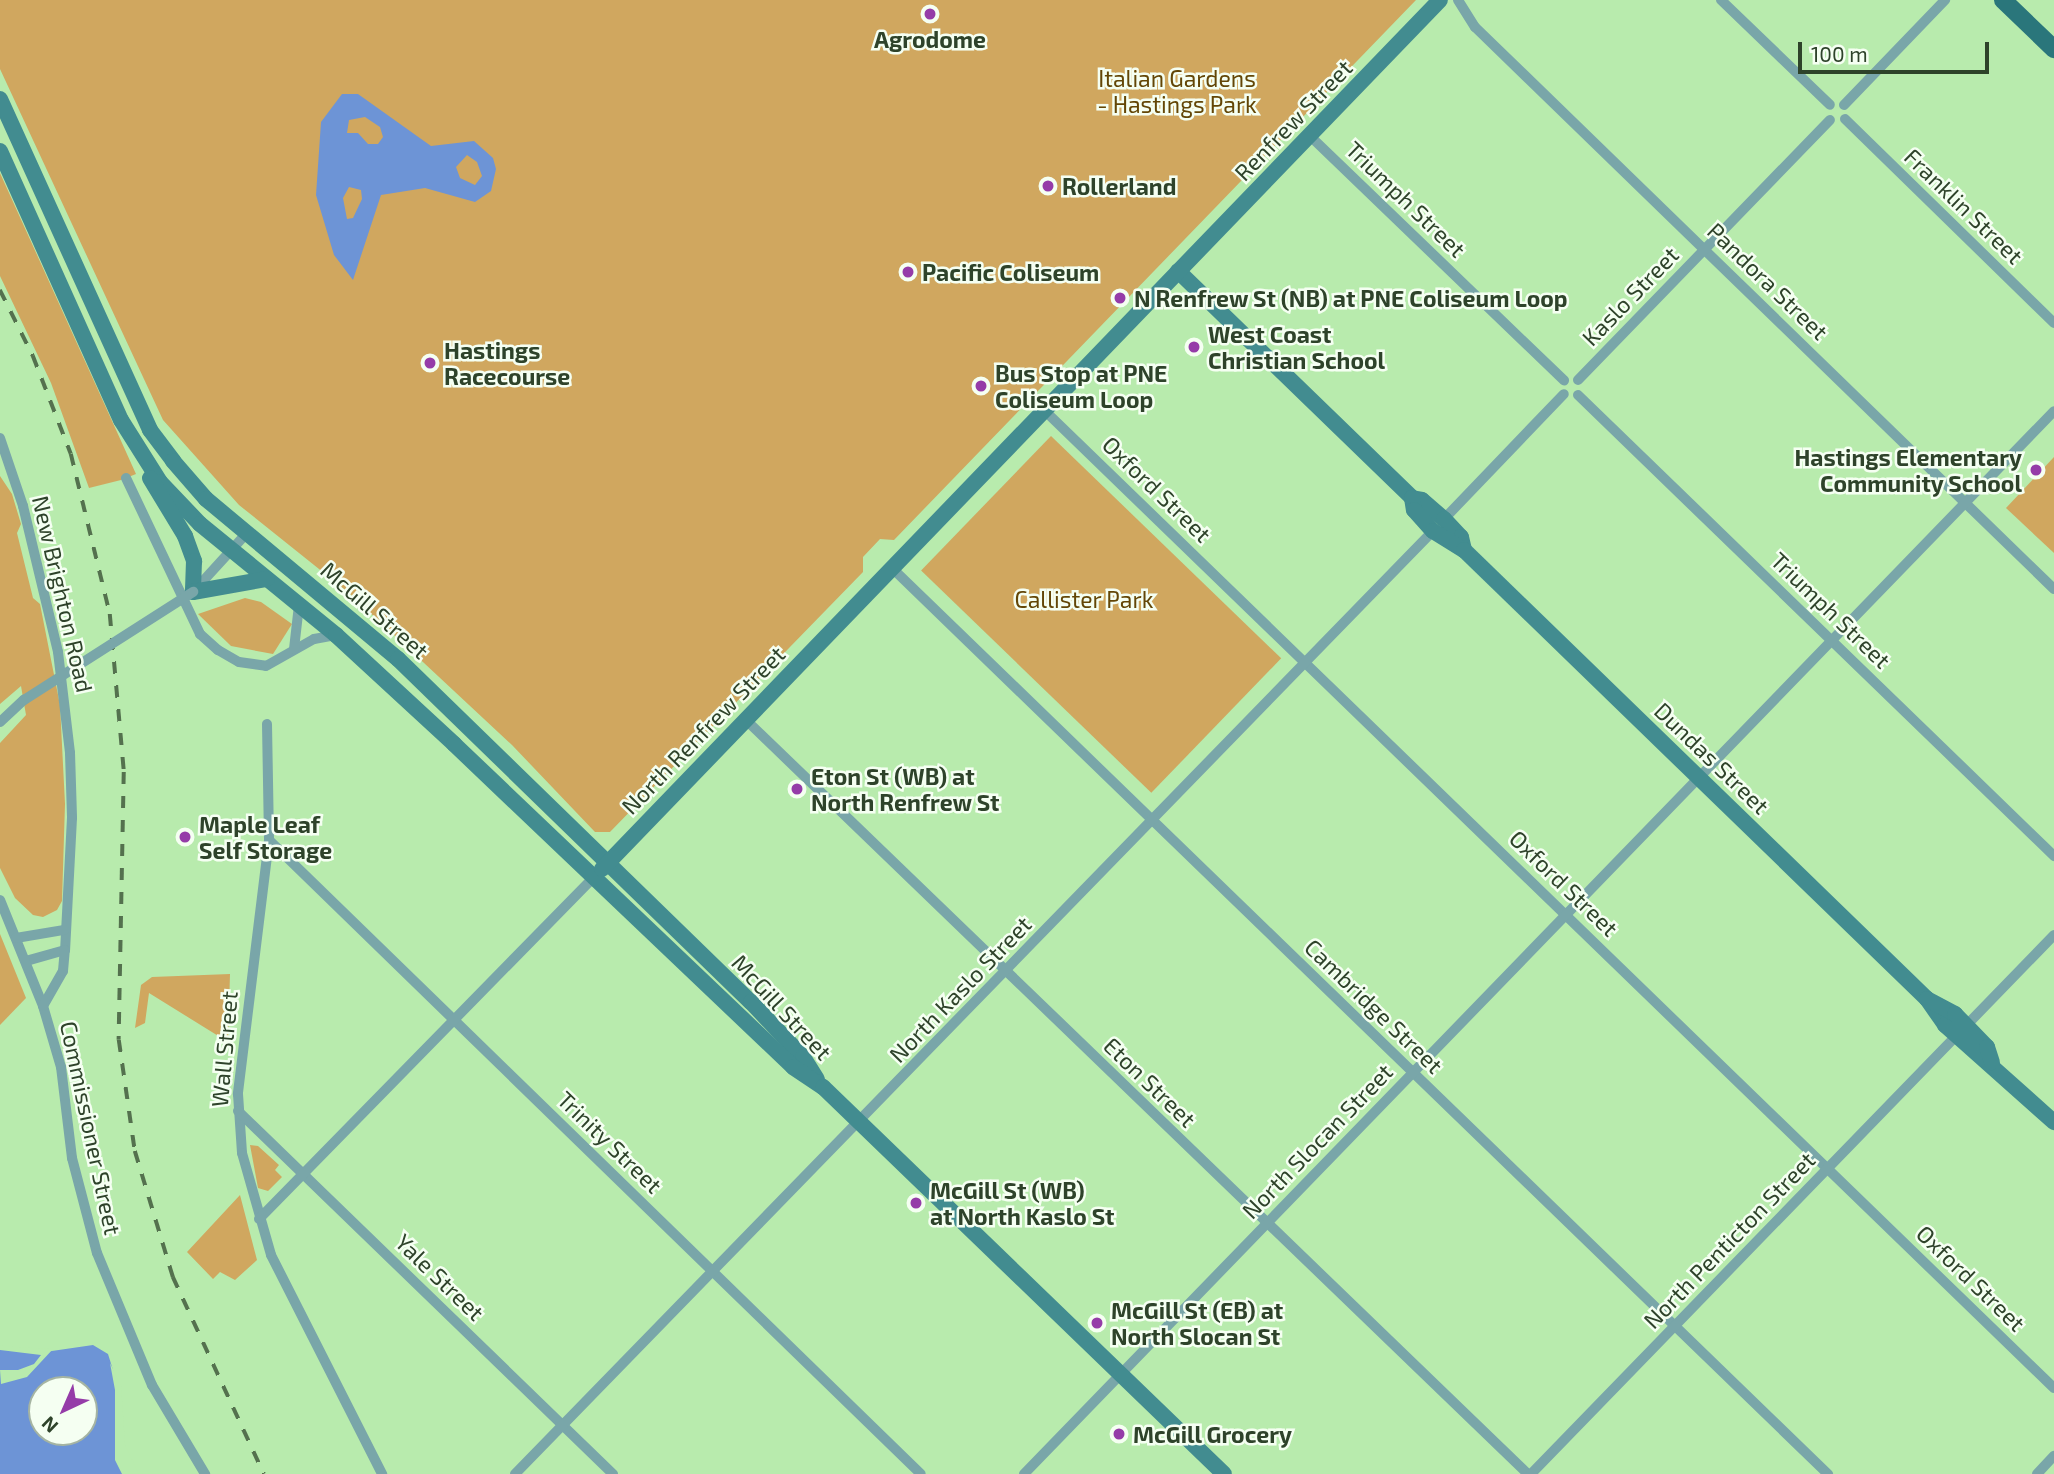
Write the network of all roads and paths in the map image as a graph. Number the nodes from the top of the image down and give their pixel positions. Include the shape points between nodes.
1 (1440, 0) edge
2 (1458, 0) edge
3 (1721, 0) edge
4 (1945, 0) edge
5 (2003, 0) edge
6 (2054, 49) edge
7 (0, 99) edge
8 (1830, 105) junction
9 (1844, 105) junction
10 (1845, 119) junction
11 (1830, 120) junction
12 (1309, 135) junction
13 (0, 151) edge
14 (1704, 249) junction
15 (1178, 271) junction
16 (2054, 323) edge
17 (1564, 380) junction
18 (1578, 380) junction
19 (1564, 394) junction
20 (1578, 395) junction
21 (1044, 410) junction
22 (2054, 411) edge
23 (0, 438) edge
24 (145, 462) junction
25 (125, 478) dead end
26 (1965, 503) junction
27 (1438, 525) junction
28 (246, 534) junction
29 (232, 551) junction
30 (892, 568) junction
31 (267, 579) junction
32 (2054, 589) edge
33 (193, 592) junction
34 (299, 605) junction
35 (336, 635) junction
36 (1833, 641) junction
37 (294, 649) junction
38 (1305, 662) junction
39 (745, 719) junction
40 (0, 722) edge
41 (267, 724) dead end
42 (1700, 778) junction
43 (1152, 819) junction
44 (269, 840) junction
45 (2054, 856) edge
46 (608, 863) junction
47 (593, 878) junction
48 (0, 900) edge
49 (1566, 914) junction
50 (64, 930) junction
51 (2054, 935) edge
52 (16, 938) junction
53 (65, 950) junction
54 (26, 961) junction
55 (1006, 972) junction
56 (43, 1006) junction
57 (453, 1020) junction
58 (1961, 1030) junction
59 (1413, 1073) junction
60 (822, 1087) junction
61 (238, 1111) junction
62 (860, 1122) junction
63 (2054, 1122) edge
64 (1829, 1168) junction
65 (304, 1174) junction
66 (259, 1219) junction
67 (1267, 1222) junction
68 (712, 1270) junction
69 (1675, 1325) junction
70 (1120, 1374) junction
71 (2054, 1388) edge
72 (563, 1425) junction
73 (2054, 1456) edge
74 (205, 1474) edge
75 (382, 1474) edge
76 (515, 1474) edge
77 (614, 1474) edge
78 (921, 1474) edge
79 (1024, 1474) edge
80 (1223, 1474) edge
81 (1530, 1474) edge
82 (1828, 1474) edge
83 (2037, 1474) edge

1 - 12 main road, Renfrew Street
2 - 14 street, Pandora Street via 1475,27
3 - 8 street
4 - 9 street
5 - 6 main road
7 - 28 main road, McGill Street via 150,430 206,499
8 - 9 street
8 - 11 street
9 - 10 street
10 - 11 street
10 - 16 street, Franklin Street
11 - 14 street, Kaslo Street
12 - 15 main road, Renfrew Street
12 - 17 street, Triumph Street
13 - 24 main road, McGill Street via 121,420
14 - 18 street, Kaslo Street
14 - 26 street, Pandora Street
15 - 21 main road, North Renfrew Street
15 - 27 main road, Dundas Street via 1412,498 1414,510
17 - 18 street
17 - 19 street
18 - 20 street
19 - 20 street
19 - 27 street
20 - 36 street, Triumph Street
21 - 30 main road, North Renfrew Street
21 - 38 street, Oxford Street
22 - 26 street, North Slocan Street
23 - 50 street, New Brighton Road via 23,506 67,703 72,818 70,904
24 - 29 main road, McGill Street via 181,505
24 - 33 main road via 155,490 191,550
25 - 37 street via 170,576 208,643 252,665 266,666
26 - 32 street, Pandora Street
26 - 36 street, North Slocan Street
27 - 38 street, North Kaslo Street
27 - 42 main road, Dundas Street via 1461,537 1464,550
28 - 29 street
28 - 46 main road, McGill Street via 398,659
29 - 31 main road, McGill Street
29 - 33 street
30 - 39 main road, North Renfrew Street
30 - 43 street, Cambridge Street
31 - 33 main road
31 - 34 main road, McGill Street
33 - 40 street, bridge via 24,700
34 - 35 main road, McGill Street
34 - 37 street
35 - 37 street
35 - 47 main road, McGill Street
36 - 42 street, North Slocan Street
36 - 45 street, Triumph Street
38 - 43 street, North Kaslo Street
38 - 49 street, Oxford Street
39 - 46 main road, North Renfrew Street
39 - 55 street, Eton Street
41 - 44 street, Wall Street
42 - 49 street, North Slocan Street
42 - 58 main road, Dundas Street
43 - 55 street, North Kaslo Street
43 - 59 street, Cambridge Street
44 - 57 street, Trinity Street
44 - 61 street, Wall Street
46 - 47 main road, North Renfrew Street
46 - 60 main road, McGill Street via 777,1030
47 - 57 street, North Renfrew Street
47 - 60 main road, McGill Street via 793,1067
48 - 52 street, Commissioner Street
49 - 59 street, North Slocan Street
49 - 64 street, Oxford Street
50 - 52 street
50 - 53 street, New Brighton Road
51 - 58 street, North Penticton Street
52 - 54 street, Commissioner Street
53 - 54 street
53 - 56 street, New Brighton Road via 63,971
54 - 56 street, Commissioner Street
55 - 62 street, North Kaslo Street
55 - 67 street, Eton Street
56 - 74 street, Commissioner Street via 61,1067 72,1158 97,1253 152,1385
57 - 65 street, North Renfrew Street
57 - 68 street, Trinity Street
58 - 63 main road, Dundas Street via 1987,1047 1992,1062
58 - 64 street, North Penticton Street
59 - 67 street, North Slocan Street
59 - 69 street, Cambridge Street
60 - 62 main road, McGill Street
61 - 65 street, Yale Street
61 - 66 street, Wall Street via 242,1153
62 - 68 street, North Kaslo Street
62 - 70 main road, McGill Street
64 - 69 street, North Penticton Street
64 - 71 street, Oxford Street
65 - 66 street, North Renfrew Street
65 - 72 street, Yale Street
66 - 75 street, Wall Street via 271,1255
67 - 70 street, North Slocan Street
67 - 81 street, Eton Street
68 - 72 street, North Kaslo Street
68 - 78 street, Trinity Street
69 - 81 street, North Penticton Street
69 - 82 street, Cambridge Street
70 - 79 street, North Slocan Street
70 - 80 main road, McGill Street
72 - 76 street, North Kaslo Street
72 - 77 street, Yale Street
73 - 83 street

